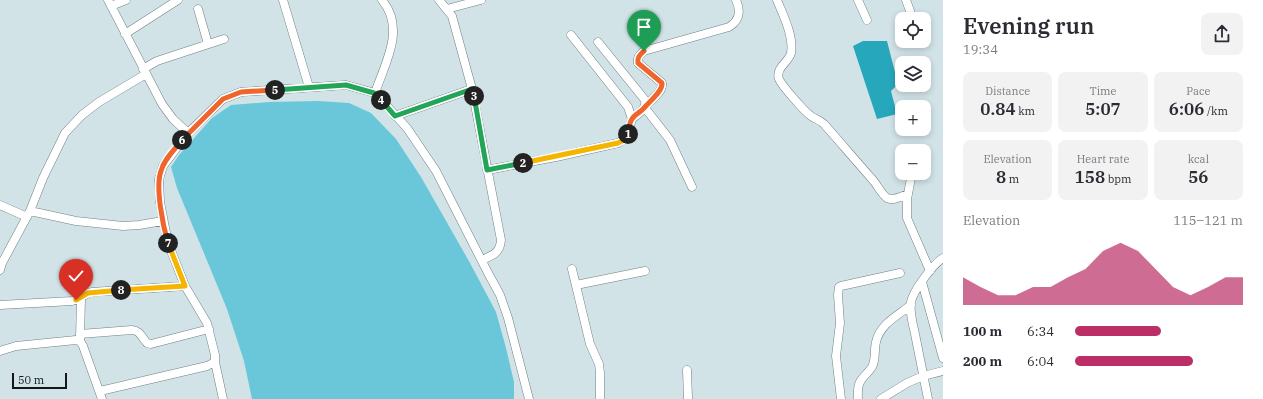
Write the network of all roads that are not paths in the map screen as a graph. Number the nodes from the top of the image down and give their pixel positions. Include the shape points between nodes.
1 (126, 0) edge
2 (178, 0) edge
3 (283, 0) edge
4 (382, 0) edge
5 (439, 0) edge
6 (481, 0) edge
7 (736, 0) edge
8 (777, 0) edge
9 (858, 0) edge
10 (906, 0) edge
11 (469, 2) edge
12 (109, 3) edge
13 (198, 9) dead end
14 (446, 9) junction
15 (910, 12) edge
16 (867, 20) dead end
17 (125, 34) junction
18 (571, 35) dead end
19 (224, 39) dead end
20 (598, 42) dead end
21 (208, 44) junction
22 (144, 71) junction
23 (309, 87) junction
24 (472, 89) junction
25 (374, 93) junction
26 (645, 106) junction
27 (395, 116) junction
28 (632, 119) junction
29 (188, 133) junction
30 (487, 170) junction
31 (911, 180) edge
32 (692, 187) dead end
33 (908, 194) junction
34 (0, 205) edge
35 (28, 214) junction
36 (163, 221) junction
37 (2, 257) edge
38 (943, 258) edge
39 (482, 260) junction
40 (572, 269) dead end
41 (0, 270) edge
42 (645, 271) dead end
43 (930, 271) junction
44 (900, 273) dead end
45 (922, 282) junction
46 (576, 285) junction
47 (185, 286) junction
48 (80, 298) junction
49 (0, 305) edge
50 (911, 305) junction
51 (209, 329) junction
52 (80, 338) junction
53 (0, 352) edge
54 (943, 358) edge
55 (215, 362) junction
56 (687, 370) dead end
57 (943, 371) edge
58 (924, 376) junction
59 (101, 395) edge
60 (223, 399) edge
61 (529, 399) edge
62 (600, 399) edge
63 (688, 399) edge
64 (841, 399) edge
65 (858, 399) edge
66 (881, 399) edge
67 (928, 399) edge

1 - 12 street
2 - 17 street
3 - 23 street
4 - 25 street via 389,8 393,41
5 - 14 street
6 - 11 street
7 - 26 street via 738,18 729,27 644,51 639,55 638,63 662,83 660,91
8 - 33 street via 789,30 791,45 788,60 778,74 782,84 807,113 823,124 886,197 893,199
9 - 16 street
10 - 15 street
11 - 14 street
12 - 17 street
13 - 21 street
14 - 24 street via 452,16
17 - 22 street
18 - 28 street via 628,107
19 - 21 street
20 - 26 street via 645,100
21 - 22 street via 157,61
22 - 29 street via 162,104
22 - 35 street via 82,115 65,133
23 - 25 street via 346,85
23 - 29 street via 231,95 223,99
24 - 27 street
24 - 30 street
25 - 27 street
26 - 28 street
26 - 32 street via 670,140
27 - 39 street via 407,128 436,171
28 - 30 street via 627,137 618,143
29 - 36 street via 160,172
30 - 39 street via 501,240 500,248 495,254
31 - 33 street
33 - 43 street via 907,218
34 - 35 street
35 - 36 street via 123,226
35 - 37 street
36 - 47 street via 168,243
37 - 41 street
38 - 43 street
39 - 61 street via 500,295 508,318
40 - 46 street
42 - 46 street
43 - 45 street
44 - 64 street via 839,287 840,323 836,356
45 - 50 street via 913,295
45 - 54 street
46 - 62 street via 590,344 599,364
47 - 48 street via 92,292
47 - 51 street
48 - 49 street via 72,301
48 - 52 street
50 - 58 street
50 - 65 street via 886,323 879,333 875,343 874,363 858,385
51 - 52 street via 151,344 147,343 138,331 132,330
51 - 55 street
52 - 53 street via 16,346
52 - 59 street
55 - 59 street
55 - 60 street
56 - 63 street
57 - 58 street
58 - 66 street
58 - 67 street

